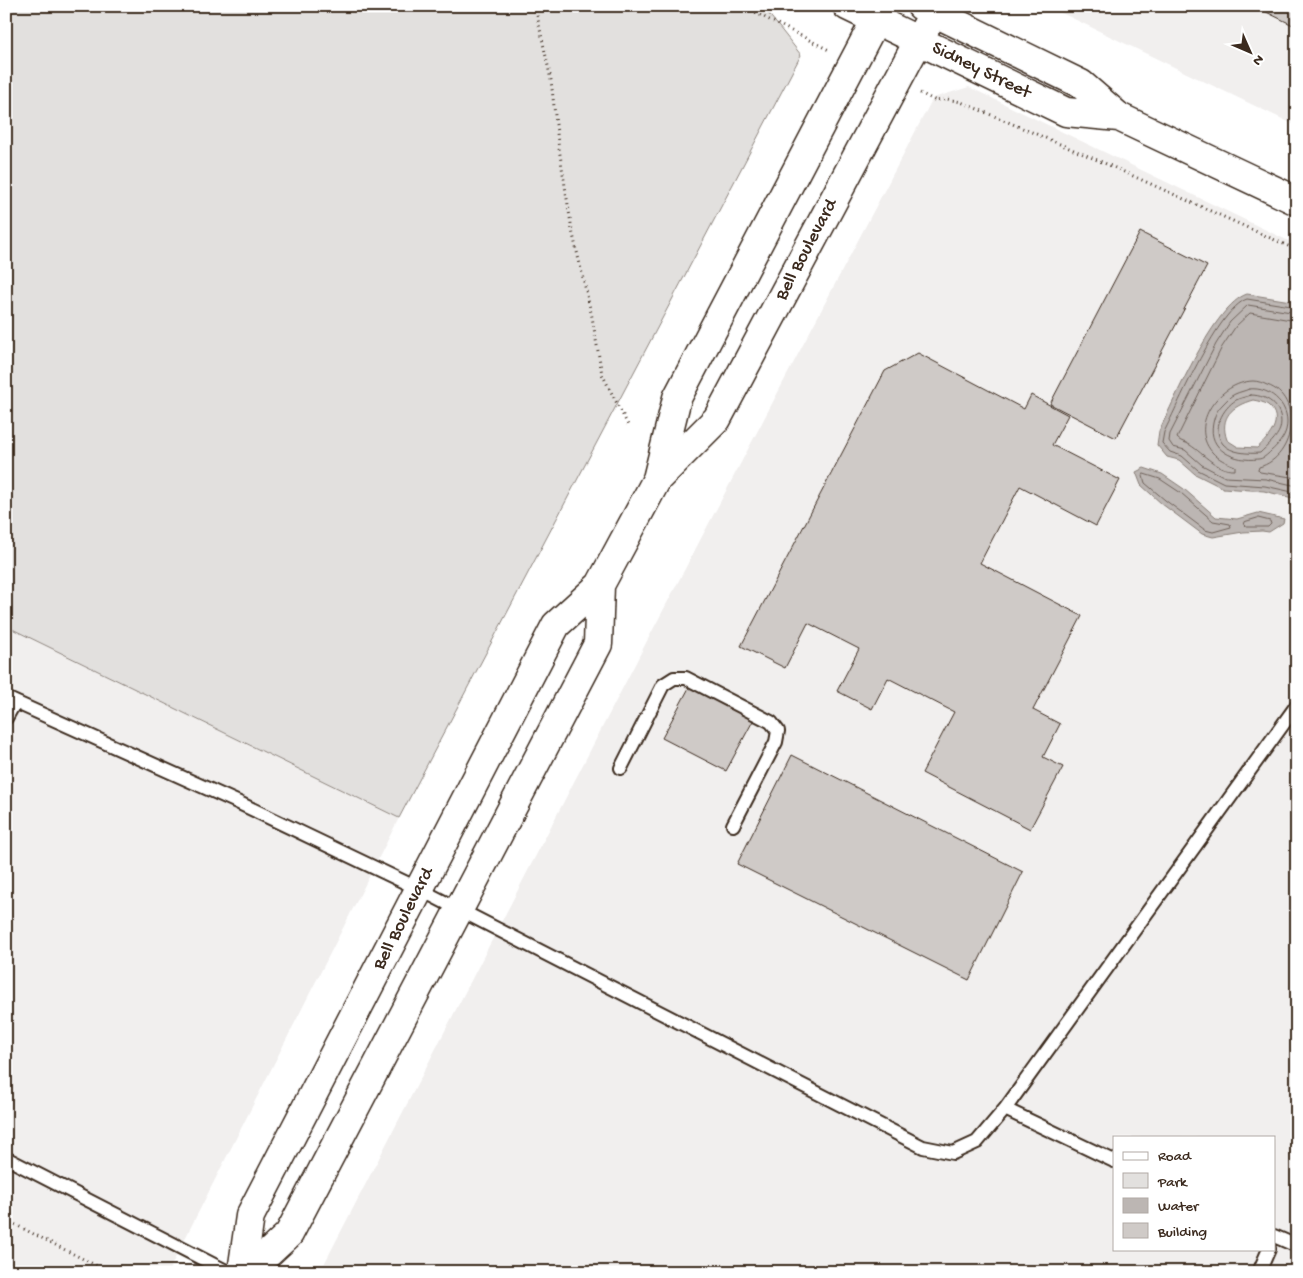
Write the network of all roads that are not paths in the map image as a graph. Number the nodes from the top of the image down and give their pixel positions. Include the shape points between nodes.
1 (847, 6) edge
2 (928, 8) edge
3 (879, 13) edge
4 (919, 41) junction
5 (1119, 117) junction
6 (1297, 201) edge
7 (657, 479) junction
8 (600, 585) junction
9 (11, 700) edge
10 (1297, 705) edge
11 (6, 718) edge
12 (620, 768) dead end
13 (733, 825) dead end
14 (419, 889) junction
15 (459, 910) junction
16 (1005, 1109) junction
17 (6, 1158) edge
18 (1113, 1161) edge
19 (1276, 1238) edge
20 (1297, 1246) edge
21 (1269, 1250) edge
22 (228, 1272) edge
23 (242, 1272) edge
24 (248, 1272) edge
25 (1259, 1272) edge

1 - 3 main road, Sidney Street
2 - 4 main road, Bell Boulevard
2 - 5 main road, Sidney Street via 1081,84
3 - 4 main road, Sidney Street
3 - 7 main road, Bell Boulevard via 677,398
4 - 5 main road, Sidney Street via 1066,112
4 - 7 main road, Bell Boulevard via 717,419
5 - 6 main road, Sidney Street
7 - 8 main road, Bell Boulevard
8 - 14 main road, Bell Boulevard via 556,625
8 - 15 main road, Bell Boulevard via 598,644
9 - 11 lane
9 - 14 lane
10 - 16 lane
12 - 13 lane via 663,685 674,678 686,678 771,722 778,731 776,742
14 - 15 lane
14 - 23 main road, Bell Boulevard via 250,1216
15 - 16 lane via 923,1147 953,1153 977,1142
15 - 24 main road, Bell Boulevard via 289,1234
16 - 18 lane
17 - 22 lane
19 - 20 lane
21 - 25 lane

